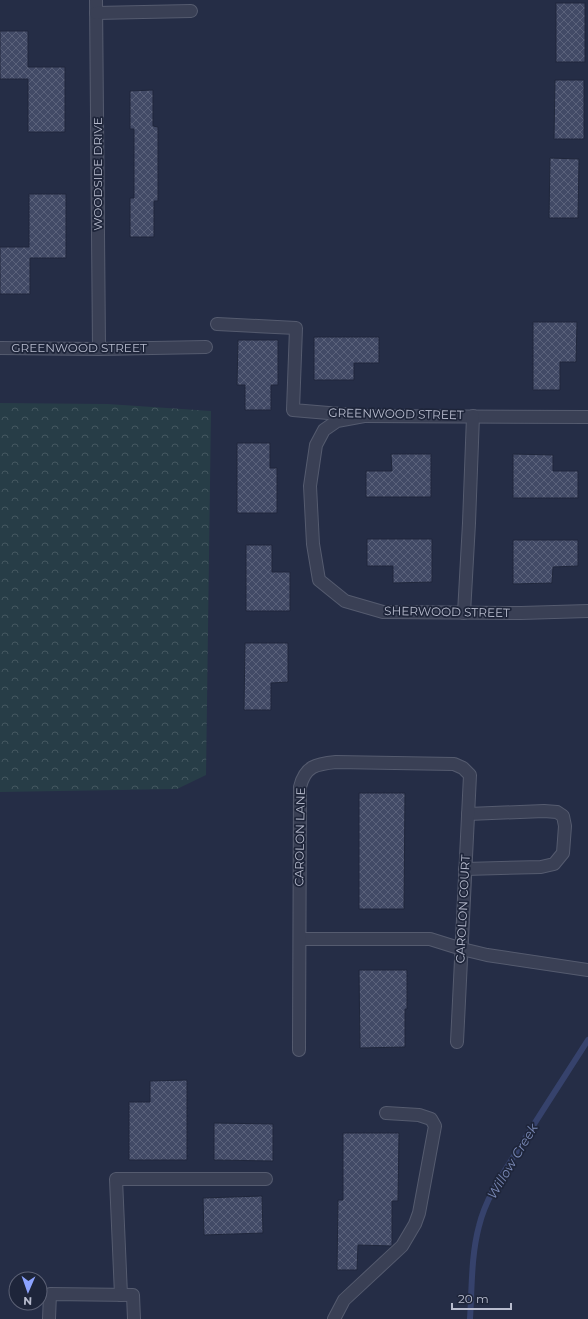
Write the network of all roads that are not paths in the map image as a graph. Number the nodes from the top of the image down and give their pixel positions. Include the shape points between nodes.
1 (96, 0) edge
2 (191, 12) dead end
3 (96, 13) junction
4 (217, 324) dead end
5 (206, 347) dead end
6 (0, 348) edge
7 (99, 349) junction
8 (364, 416) junction
9 (473, 416) junction
10 (588, 417) edge
11 (588, 611) edge
12 (464, 613) junction
13 (470, 775) joint
14 (468, 814) junction
15 (465, 870) junction
16 (300, 939) junction
17 (462, 949) junction
18 (588, 970) edge
19 (457, 1042) dead end
20 (299, 1050) dead end
21 (386, 1113) dead end
22 (266, 1179) dead end
23 (121, 1295) junction
24 (49, 1319) edge
25 (134, 1319) edge
26 (334, 1319) edge

1 - 3 street, WOODSIDE DRIVE
2 - 3 street
3 - 7 street, WOODSIDE DRIVE
4 - 8 street, GREENWOOD STREET via 296,328 293,410
5 - 7 street, GREENWOOD STREET
6 - 7 street, GREENWOOD STREET
8 - 9 street, GREENWOOD STREET
8 - 12 street, SHERWOOD STREET via 337,421 324,430 316,445 310,486 313,544 319,580 345,601 383,612
9 - 10 street, GREENWOOD STREET
9 - 12 street
11 - 12 street, SHERWOOD STREET
13 - 14 street, CAROLON COURT
13 - 16 street, CAROLON LANE via 454,764 336,762 321,764 307,770 300,787
14 - 15 street, CAROLON COURT
14 - 15 street via 557,812 563,816 564,846 563,853 554,864 541,867
15 - 17 street, CAROLON COURT
16 - 17 street via 430,939
16 - 20 street, CAROLON LANE
17 - 18 street
17 - 19 street, CAROLON COURT
21 - 26 street via 419,1114 431,1119 435,1126 419,1213 402,1246 344,1300
22 - 23 street via 116,1179
23 - 24 street via 50,1294
23 - 25 street via 133,1295

